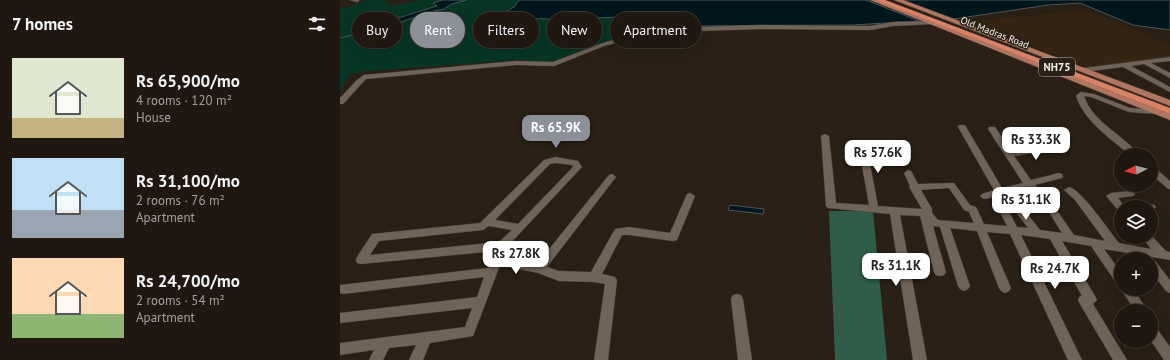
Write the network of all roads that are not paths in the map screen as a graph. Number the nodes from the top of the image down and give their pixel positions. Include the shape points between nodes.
1 (873, 0) edge
2 (879, 0) edge
3 (891, 0) edge
4 (897, 0) edge
5 (915, 8) junction
6 (932, 23) junction
7 (947, 23) junction
8 (1170, 59) edge
9 (1162, 60) junction
10 (1144, 62) junction
11 (1170, 64) edge
12 (1124, 65) junction
13 (1084, 70) junction
14 (1170, 76) edge
15 (1170, 90) edge
16 (340, 102) edge
17 (1170, 103) edge
18 (1170, 107) edge
19 (1170, 111) edge
20 (1156, 112) junction
21 (1170, 117) edge
22 (962, 127) dead end
23 (992, 129) dead end
24 (825, 136) dead end
25 (862, 143) dead end
26 (1127, 148) edge
27 (1063, 149) dead end
28 (1009, 154) junction
29 (908, 173) dead end
30 (1158, 175) edge
31 (612, 176) dead end
32 (1059, 176) dead end
33 (1029, 184) junction
34 (1170, 186) edge
35 (914, 187) junction
36 (1069, 190) dead end
37 (1000, 192) junction
38 (1130, 194) dead end
39 (690, 196) dead end
40 (985, 196) dead end
41 (1114, 200) edge
42 (1015, 204) dead end
43 (1002, 206) dead end
44 (874, 208) junction
45 (894, 210) junction
46 (925, 214) junction
47 (488, 222) junction
48 (944, 225) junction
49 (520, 228) junction
50 (981, 228) junction
51 (1014, 230) junction
52 (1037, 233) junction
53 (1053, 235) junction
54 (1070, 238) junction
55 (1094, 242) junction
56 (1155, 244) edge
57 (502, 246) junction
58 (1115, 246) junction
59 (1134, 252) edge
60 (1167, 255) edge
61 (497, 260) junction
62 (539, 269) junction
63 (1114, 271) edge
64 (492, 272) junction
65 (940, 272) dead end
66 (1158, 273) edge
67 (594, 277) junction
68 (964, 286) dead end
69 (1005, 288) dead end
70 (1170, 288) edge
71 (343, 289) dead end
72 (737, 299) dead end
73 (479, 302) junction
74 (340, 318) edge
75 (426, 338) junction
76 (1158, 340) edge
77 (385, 344) junction
78 (340, 350) edge
79 (1170, 358) edge
80 (376, 360) edge
81 (416, 360) edge
82 (601, 360) edge
83 (745, 360) edge
84 (920, 360) edge
85 (1075, 360) edge
86 (1120, 360) edge

1 - 6 main road
2 - 7 highway, Old Madras Road / NH75
3 - 5 highway, Old Madras Road / NH75
4 - 5 main road
5 - 7 highway, Old Madras Road / NH75
5 - 13 main road
6 - 16 street via 893,24 870,28 719,28 687,30 664,38 631,36 554,64 516,64 368,77 359,81
6 - 20 main road
7 - 18 highway, Old Madras Road / NH75
7 - 19 highway, Old Madras Road / NH75
8 - 9 street
9 - 10 street
9 - 11 street
10 - 12 street
10 - 14 street
12 - 13 street
12 - 15 street
13 - 17 main road
20 - 21 main road
20 - 26 street via 1129,110 1092,95 1080,96 1080,102 1092,116
22 - 37 street
23 - 28 street
24 - 44 street via 831,206
25 - 44 street
27 - 28 street via 1052,148
28 - 33 street
29 - 35 street
30 - 34 street
31 - 62 street
32 - 33 street
33 - 37 street
33 - 54 street via 1054,213
35 - 46 street via 927,209
35 - 50 street via 951,185 967,208 974,209
36 - 58 street
37 - 40 street
38 - 41 street via 1111,196
39 - 67 street via 673,237 619,232
42 - 52 street
43 - 51 street
44 - 45 street
45 - 46 street
45 - 84 street
46 - 48 street via 935,223
46 - 65 street
47 - 49 street
47 - 49 street via 547,162 556,160 575,163 578,167
47 - 57 street via 483,226 376,237 361,260
48 - 50 street
48 - 68 street
49 - 57 street
50 - 51 street
50 - 69 street
51 - 52 street
51 - 85 street
52 - 53 street
53 - 54 street
53 - 86 street via 1092,300 1084,300
54 - 55 street
55 - 58 street
55 - 63 street
56 - 60 street
57 - 61 street
58 - 59 street
61 - 62 street
61 - 64 street
62 - 67 street via 558,276
64 - 71 street
64 - 73 street
66 - 70 street
67 - 82 street via 611,280
72 - 83 street
73 - 74 street
73 - 75 street via 469,332
75 - 77 street
75 - 81 street
76 - 79 street
77 - 78 street
77 - 80 street

